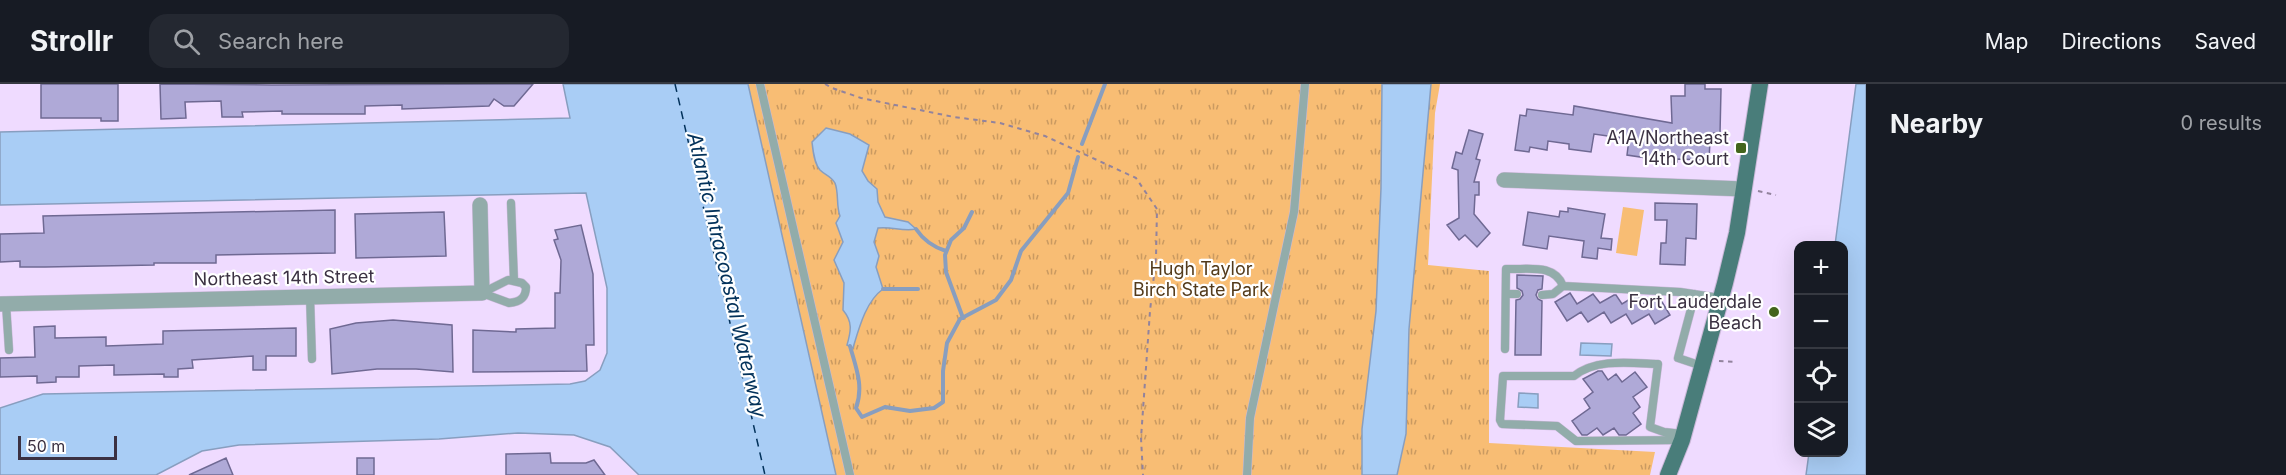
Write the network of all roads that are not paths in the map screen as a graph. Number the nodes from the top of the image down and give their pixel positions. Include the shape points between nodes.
1 (760, 84) edge
2 (1305, 84) edge
3 (1760, 84) edge
4 (1504, 180) dead end
5 (1744, 189) junction
6 (511, 203) dead end
7 (480, 205) dead end
8 (514, 280) junction
9 (1563, 286) junction
10 (482, 292) junction
11 (1506, 294) junction
12 (1517, 294) dead end
13 (1695, 294) junction
14 (1542, 295) dead end
15 (310, 296) junction
16 (1722, 298) junction
17 (3, 304) edge
18 (9, 350) dead end
19 (1505, 350) dead end
20 (312, 359) dead end
21 (1703, 363) junction
22 (1682, 437) junction
23 (850, 475) edge
24 (1246, 475) edge
25 (1668, 475) edge
26 (1679, 475) edge

1 - 23 lane
2 - 24 lane via 1294,212 1250,418
3 - 5 main road
4 - 5 street
5 - 16 main road
6 - 8 lane
7 - 10 street
8 - 10 lane
8 - 10 lane via 526,287 526,294 515,302
9 - 11 lane via 1560,277 1548,270 1506,269
9 - 13 lane
9 - 14 lane via 1553,294
10 - 15 street, Northeast 14th Street
11 - 12 lane
11 - 19 lane
13 - 16 lane
13 - 21 lane via 1678,358
15 - 17 street, Northeast 14th Street
15 - 20 lane
16 - 21 main road
17 - 18 lane
21 - 22 main road
22 - 22 lane via 1650,427 1658,364 1615,363 1583,369 1574,376 1503,376 1502,424 1557,426 1576,441
22 - 25 main road
22 - 26 main road

